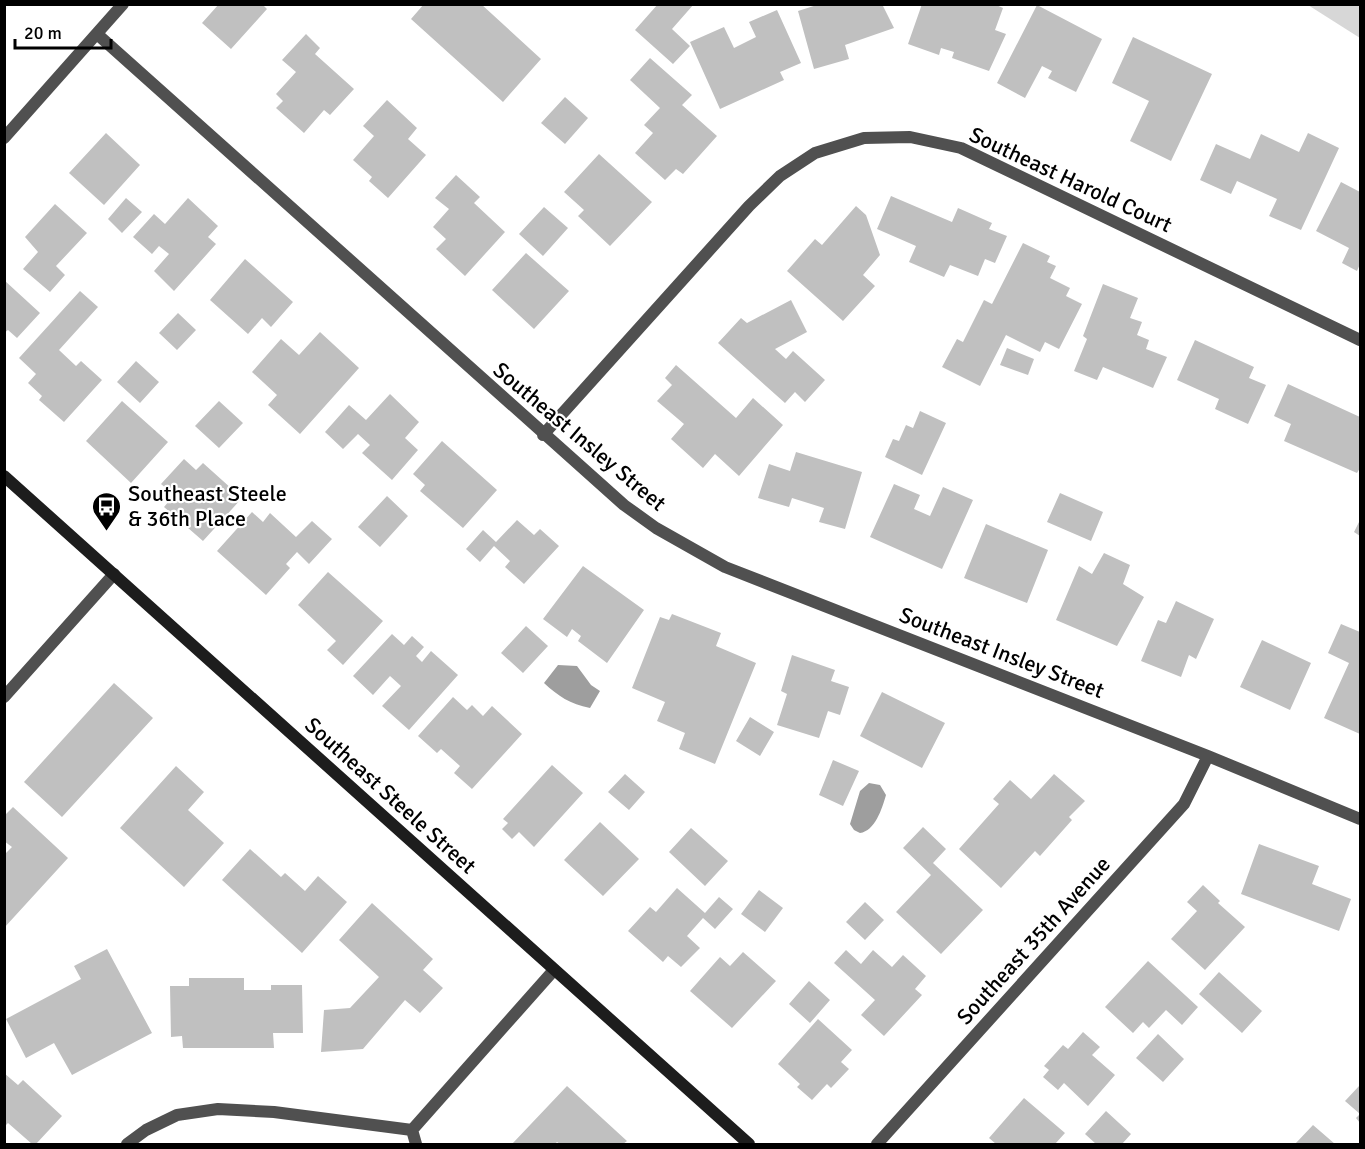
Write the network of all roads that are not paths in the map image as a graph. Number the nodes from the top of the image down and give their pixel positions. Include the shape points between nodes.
1 (123, 4) edge
2 (97, 34) junction
3 (4, 138) edge
4 (1360, 340) edge
5 (543, 435) junction
6 (4, 476) edge
7 (114, 574) junction
8 (4, 697) edge
9 (1208, 756) junction
10 (1360, 819) edge
11 (554, 970) junction
12 (412, 1130) junction
13 (127, 1144) edge
14 (416, 1144) edge
15 (748, 1144) edge
16 (877, 1144) edge

1 - 2 street
2 - 3 street
2 - 5 street, Southeast Insley Street
4 - 5 street, Southeast Harold Court via 961,148 910,136 864,138 815,153 780,176
5 - 9 street, Southeast Insley Street via 624,505 725,567
6 - 7 street, Southeast Steele Street
7 - 8 street
7 - 11 street, Southeast Steele Street
9 - 10 street, Southeast Insley Street
9 - 16 street, Southeast 35th Avenue via 1184,804
11 - 12 street
11 - 15 street, Southeast Steele Street
12 - 13 street via 274,1112 218,1109 177,1115
12 - 14 street

